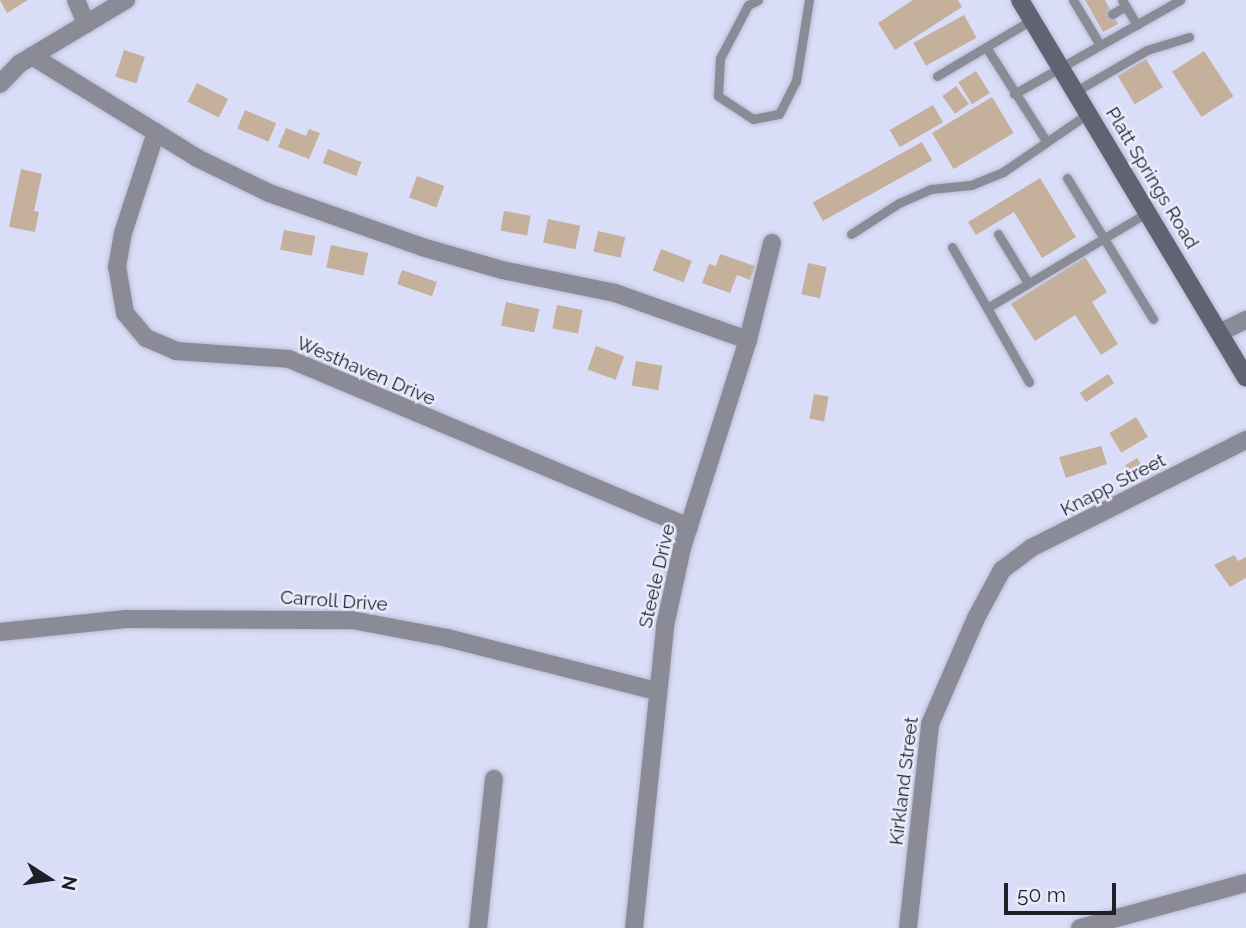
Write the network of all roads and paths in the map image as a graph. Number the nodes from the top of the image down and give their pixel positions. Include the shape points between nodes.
1 (76, 0) edge
2 (126, 0) edge
3 (758, 0) edge
4 (808, 0) edge
5 (1020, 0) edge
6 (1073, 0) edge
7 (1180, 0) edge
8 (1124, 3) edge
9 (1112, 14) dead end
10 (1032, 19) junction
11 (86, 24) junction
12 (1137, 25) junction
13 (1189, 37) dead end
14 (1100, 45) junction
15 (986, 47) junction
16 (32, 56) junction
17 (1061, 66) junction
18 (937, 76) dead end
19 (0, 84) edge
20 (1076, 91) junction
21 (1014, 94) junction
22 (1089, 113) junction
23 (156, 132) junction
24 (1046, 141) junction
25 (1067, 178) dead end
26 (1148, 212) junction
27 (851, 234) dead end
28 (998, 234) dead end
29 (1104, 238) junction
30 (772, 243) dead end
31 (952, 247) dead end
32 (1028, 283) junction
33 (987, 308) junction
34 (1153, 319) dead end
35 (1246, 320) edge
36 (1220, 332) junction
37 (748, 340) junction
38 (1246, 378) edge
39 (1029, 382) dead end
40 (1246, 440) edge
41 (689, 527) junction
42 (1002, 570) joint
43 (0, 632) edge
44 (657, 691) junction
45 (494, 779) dead end
46 (1246, 883) edge
47 (478, 928) edge
48 (634, 928) edge
49 (908, 928) edge
50 (1080, 928) edge

1 - 11 street
2 - 11 street
3 - 4 lane via 748,5 720,58 718,96 752,118 779,114 796,81
5 - 10 main road, Platt Springs Road
6 - 14 lane via 1085,10
7 - 12 lane
8 - 9 lane
8 - 12 lane
10 - 15 lane
10 - 17 main road, Platt Springs Road
11 - 16 street
12 - 14 lane
13 - 20 lane via 1147,50
14 - 17 lane
15 - 18 lane
15 - 21 lane
16 - 19 street
16 - 23 street
17 - 20 main road, Platt Springs Road
17 - 21 lane
20 - 22 main road, Platt Springs Road
21 - 24 lane
22 - 24 lane
22 - 26 main road, Platt Springs Road
23 - 37 street via 240,181 282,198 422,247 615,293
23 - 41 street, Westhaven Drive via 117,266 125,313 146,338 176,351 289,359
24 - 27 lane via 1003,173 899,203
25 - 29 lane
26 - 29 lane
26 - 36 main road, Platt Springs Road
28 - 32 lane
29 - 32 lane
29 - 34 lane
30 - 37 street, Steele Drive
31 - 33 lane
32 - 33 lane
33 - 39 lane
35 - 36 street
36 - 38 main road, Platt Springs Road
37 - 41 street, Steele Drive
40 - 42 street, Knapp Street via 1031,548
41 - 44 street, Steele Drive via 665,626
42 - 49 street, Kirkland Street via 930,724
43 - 44 street, Carroll Drive via 126,619 352,620 447,638
44 - 48 street, Steele Drive
45 - 47 street
46 - 50 street

